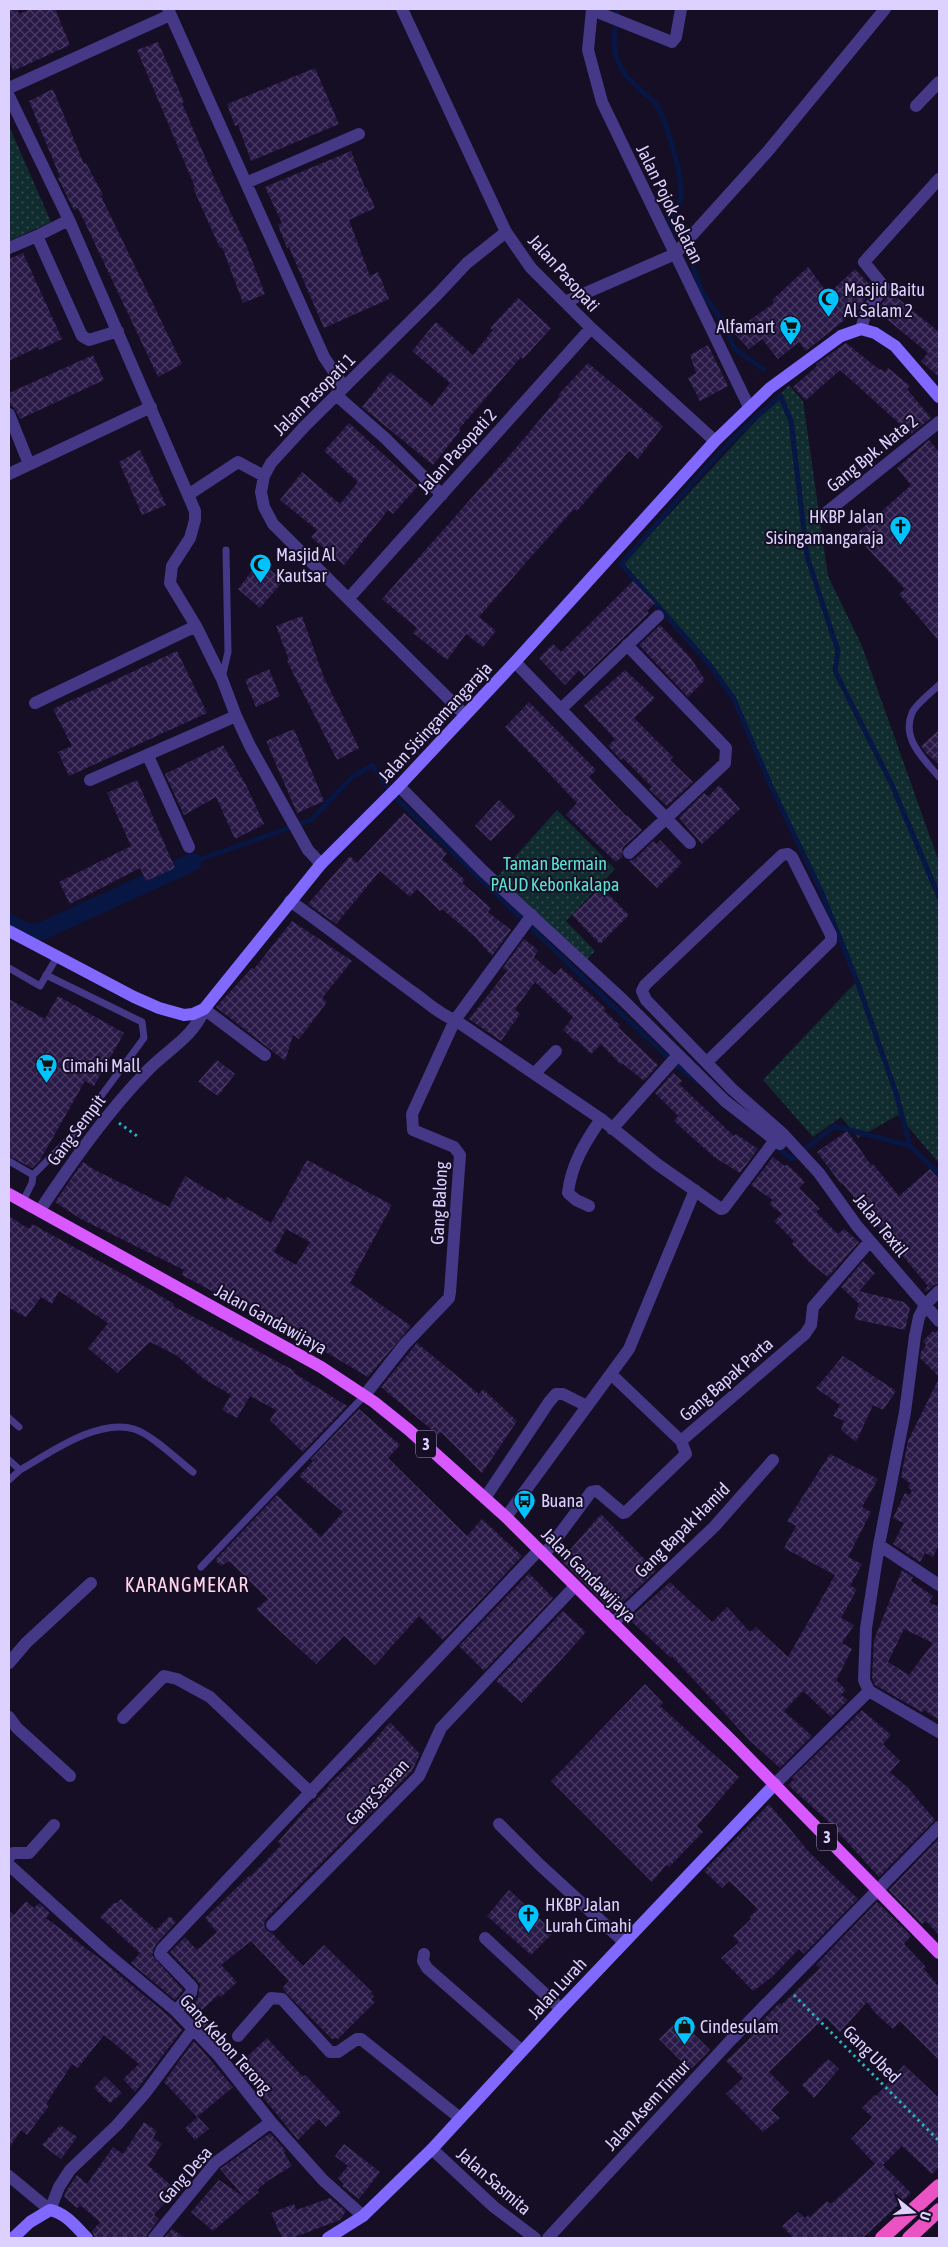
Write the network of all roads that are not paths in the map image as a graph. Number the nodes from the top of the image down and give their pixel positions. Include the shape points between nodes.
1 (402, 9) edge
2 (681, 9) edge
3 (885, 9) edge
4 (592, 10) edge
5 (169, 12) edge
6 (939, 82) edge
7 (9, 88) edge
8 (9, 96) edge
9 (916, 106) dead end
10 (359, 134) dead end
11 (939, 179) edge
12 (246, 183) junction
13 (69, 220) junction
14 (506, 232) junction
15 (37, 236) junction
16 (9, 248) edge
17 (675, 254) junction
18 (565, 302) junction
19 (591, 328) junction
20 (861, 328) junction
21 (118, 331) junction
22 (340, 391) junction
23 (938, 392) edge
24 (151, 407) junction
25 (749, 407) junction
26 (9, 414) edge
27 (939, 422) edge
28 (715, 441) junction
29 (29, 464) junction
30 (9, 474) edge
31 (264, 476) junction
32 (188, 494) junction
33 (442, 495) junction
34 (827, 512) dead end
35 (226, 550) dead end
36 (349, 598) junction
37 (658, 616) dead end
38 (196, 626) junction
39 (627, 645) junction
40 (515, 662) junction
41 (222, 678) junction
42 (939, 685) edge
43 (35, 702) dead end
44 (561, 709) junction
45 (236, 716) junction
46 (465, 716) junction
47 (148, 756) junction
48 (939, 777) edge
49 (90, 780) dead end
50 (393, 793) junction
51 (665, 818) junction
52 (690, 843) dead end
53 (190, 847) dead end
54 (629, 853) dead end
55 (321, 864) junction
56 (290, 900) junction
57 (532, 915) junction
58 (9, 932) edge
59 (57, 956) junction
60 (9, 968) edge
61 (46, 975) junction
62 (204, 1009) junction
63 (456, 1020) junction
64 (556, 1052) dead end
65 (265, 1055) dead end
66 (678, 1055) junction
67 (707, 1062) junction
68 (535, 1073) junction
69 (600, 1119) junction
70 (612, 1129) junction
71 (775, 1140) junction
72 (9, 1161) edge
73 (811, 1166) junction
74 (33, 1176) junction
75 (695, 1190) junction
76 (9, 1194) edge
77 (23, 1201) junction
78 (588, 1206) dead end
79 (40, 1210) junction
80 (870, 1241) junction
81 (939, 1291) edge
82 (925, 1305) junction
83 (939, 1321) edge
84 (611, 1374) junction
85 (364, 1396) junction
86 (587, 1406) junction
87 (9, 1418) edge
88 (19, 1427) dead end
89 (681, 1441) junction
90 (9, 1460) edge
91 (773, 1460) dead end
92 (20, 1470) junction
93 (193, 1472) dead end
94 (9, 1480) edge
95 (485, 1498) junction
96 (506, 1518) junction
97 (879, 1545) junction
98 (542, 1553) junction
99 (201, 1567) dead end
100 (91, 1583) dead end
101 (939, 1585) edge
102 (575, 1586) junction
103 (613, 1623) junction
104 (9, 1663) edge
105 (869, 1691) junction
106 (9, 1717) edge
107 (123, 1718) dead end
108 (939, 1732) edge
109 (70, 1776) dead end
110 (775, 1784) junction
111 (311, 1793) junction
112 (499, 1824) dead end
113 (54, 1825) dead end
114 (939, 1828) edge
115 (10, 1853) edge
116 (9, 1865) edge
117 (879, 1890) junction
118 (272, 1925) dead end
119 (484, 1938) dead end
120 (624, 1942) junction
121 (939, 1953) edge
122 (424, 1954) dead end
123 (561, 2009) junction
124 (176, 2010) junction
125 (193, 2029) junction
126 (238, 2036) dead end
127 (522, 2051) junction
128 (460, 2118) junction
129 (271, 2122) junction
130 (432, 2149) junction
131 (9, 2176) edge
132 (939, 2186) edge
133 (50, 2210) junction
134 (939, 2210) edge
135 (363, 2216) junction
136 (13, 2238) edge
137 (87, 2238) edge
138 (154, 2238) edge
139 (328, 2238) edge
140 (535, 2238) edge
141 (548, 2238) edge
142 (882, 2238) edge
143 (909, 2238) edge

1 - 14 street, Jalan Pasopati
2 - 4 street via 676,37 672,42
3 - 17 street via 768,151
4 - 17 street, Jalan Pojok Selatan via 588,50 602,102
5 - 7 street
5 - 12 street
6 - 9 street
8 - 13 street
10 - 12 street
11 - 20 street via 864,262 884,288 866,312
12 - 22 street
13 - 15 street
13 - 21 street
14 - 18 street, Jalan Pasopati via 531,268
14 - 22 street, Jalan Pasopati 1 via 467,263
15 - 16 street
15 - 21 street via 82,336 89,340
17 - 18 street
17 - 25 street, Jalan Pojok Selatan
18 - 19 street, Jalan Pasopati
19 - 28 street, Jalan Pasopati
19 - 33 street, Jalan Pasopati 2
20 - 23 main road via 895,346
20 - 25 main road, Jalan Sisingamangaraja via 841,336
21 - 24 street
22 - 31 street, Jalan Pasopati 1 via 271,463
22 - 33 street
24 - 29 street
24 - 32 street
25 - 28 main road, Jalan Sisingamangaraja
26 - 29 street
27 - 34 street, Gang Bpk. Nata 2
28 - 40 main road, Jalan Sisingamangaraja
29 - 30 street
31 - 32 street via 238,462
31 - 36 street via 261,492 273,524
32 - 38 street via 195,510 193,530 169,575
33 - 36 street, Jalan Pasopati 2
35 - 41 lane via 228,652
36 - 46 street
37 - 39 street
38 - 41 street
38 - 43 street
39 - 44 street
39 - 51 street via 726,748 725,763
40 - 44 street
40 - 46 main road, Jalan Sisingamangaraja
41 - 45 street
42 - 48 lane via 912,712 910,727 911,742
44 - 51 street
45 - 47 street
45 - 55 street via 290,819 308,850
46 - 50 main road, Jalan Sisingamangaraja
47 - 49 street
47 - 53 street
50 - 55 main road, Jalan Sisingamangaraja
50 - 57 street
51 - 52 street
51 - 54 street
55 - 56 main road, Jalan Sisingamangaraja
56 - 62 main road, Jalan Sisingamangaraja
56 - 63 street via 441,1013
57 - 63 street
57 - 66 street
58 - 59 main road
59 - 61 lane
59 - 62 main road via 134,997 174,1013 193,1014
60 - 61 lane via 40,986
61 - 74 lane via 142,1022 144,1038 70,1138
62 - 65 street
62 - 79 street, Gang Sempit via 185,1037 148,1069 108,1116
63 - 68 street
63 - 85 street, Gang Balong via 412,1114 414,1130 454,1146 460,1155 450,1297 405,1344
64 - 68 street
66 - 70 street
66 - 71 street via 725,1102
67 - 67 street via 646,1000 642,991 782,855 788,854 831,935 831,941
67 - 73 street via 783,1134
68 - 69 street
69 - 70 street
69 - 78 street via 581,1148 569,1181 568,1194
70 - 75 street
71 - 73 street
71 - 75 street via 724,1208
72 - 74 lane
73 - 80 street, Jalan Textil
74 - 77 lane
75 - 84 street via 629,1349
76 - 77 main road, Jalan Gandawijaya / 3
77 - 79 main road, Jalan Gandawijaya / 3
79 - 85 main road, Jalan Gandawijaya / 3 via 321,1367
80 - 82 street, Jalan Textil
80 - 89 street, Gang Bapak Parta via 813,1308 811,1325 805,1334
81 - 82 street
82 - 83 street, Jalan Textil
82 - 97 street via 915,1336 906,1412
84 - 86 street
84 - 89 street
85 - 95 main road, Jalan Gandawijaya / 3 via 416,1436
85 - 99 lane
86 - 95 street via 563,1394 556,1394
86 - 96 street
87 - 88 lane
89 - 98 street, Gang Bapak Parta via 686,1451 683,1459 630,1509 622,1513 597,1492 591,1492
90 - 92 lane
91 - 103 street, Gang Bapak Hamid via 714,1526
92 - 93 lane via 84,1434 109,1427 127,1427 144,1434
92 - 94 lane
95 - 96 main road, Jalan Gandawijaya / 3
96 - 98 main road, Jalan Gandawijaya / 3
97 - 101 street
97 - 105 street via 866,1628 864,1680
98 - 102 main road, Jalan Gandawijaya / 3
98 - 111 street
100 - 104 street
102 - 103 main road, Jalan Gandawijaya / 3
102 - 118 street, Gang Saaran via 441,1728 419,1776
103 - 110 main road, Jalan Gandawijaya / 3
105 - 108 street
105 - 110 street, Jalan Lurah
106 - 109 street
107 - 111 street via 164,1676 177,1679 210,1697
110 - 117 main road, Jalan Gandawijaya / 3
110 - 120 main road, Jalan Lurah
111 - 124 street via 162,1949 160,1954 192,1990
112 - 120 street
113 - 115 street via 29,1853
114 - 117 street, Jalan Asem Timur
116 - 124 street, Gang Kebon Terong via 104,1952
117 - 121 main road, Jalan Gandawijaya / 3
117 - 141 street, Jalan Asem Timur via 730,2041
119 - 123 street
120 - 123 main road, Jalan Lurah
122 - 127 street via 427,1968
123 - 127 main road, Jalan Lurah
124 - 125 street, Gang Kebon Terong
125 - 129 street, Gang Kebon Terong
125 - 133 street via 146,2092 70,2170
126 - 128 street via 271,1998 282,1999 330,2052 338,2052 361,2039
127 - 128 main road, Jalan Lurah
128 - 130 main road, Jalan Lurah
129 - 135 street, Gang Kebon Terong via 323,2180
129 - 138 street, Gang Desa via 215,2163
130 - 135 main road, Jalan Lurah
130 - 140 street, Jalan Sasmita via 494,2207
131 - 133 street
132 - 142 highway
133 - 136 main road
133 - 137 main road via 66,2218
134 - 143 highway
135 - 139 main road, Jalan Lurah

